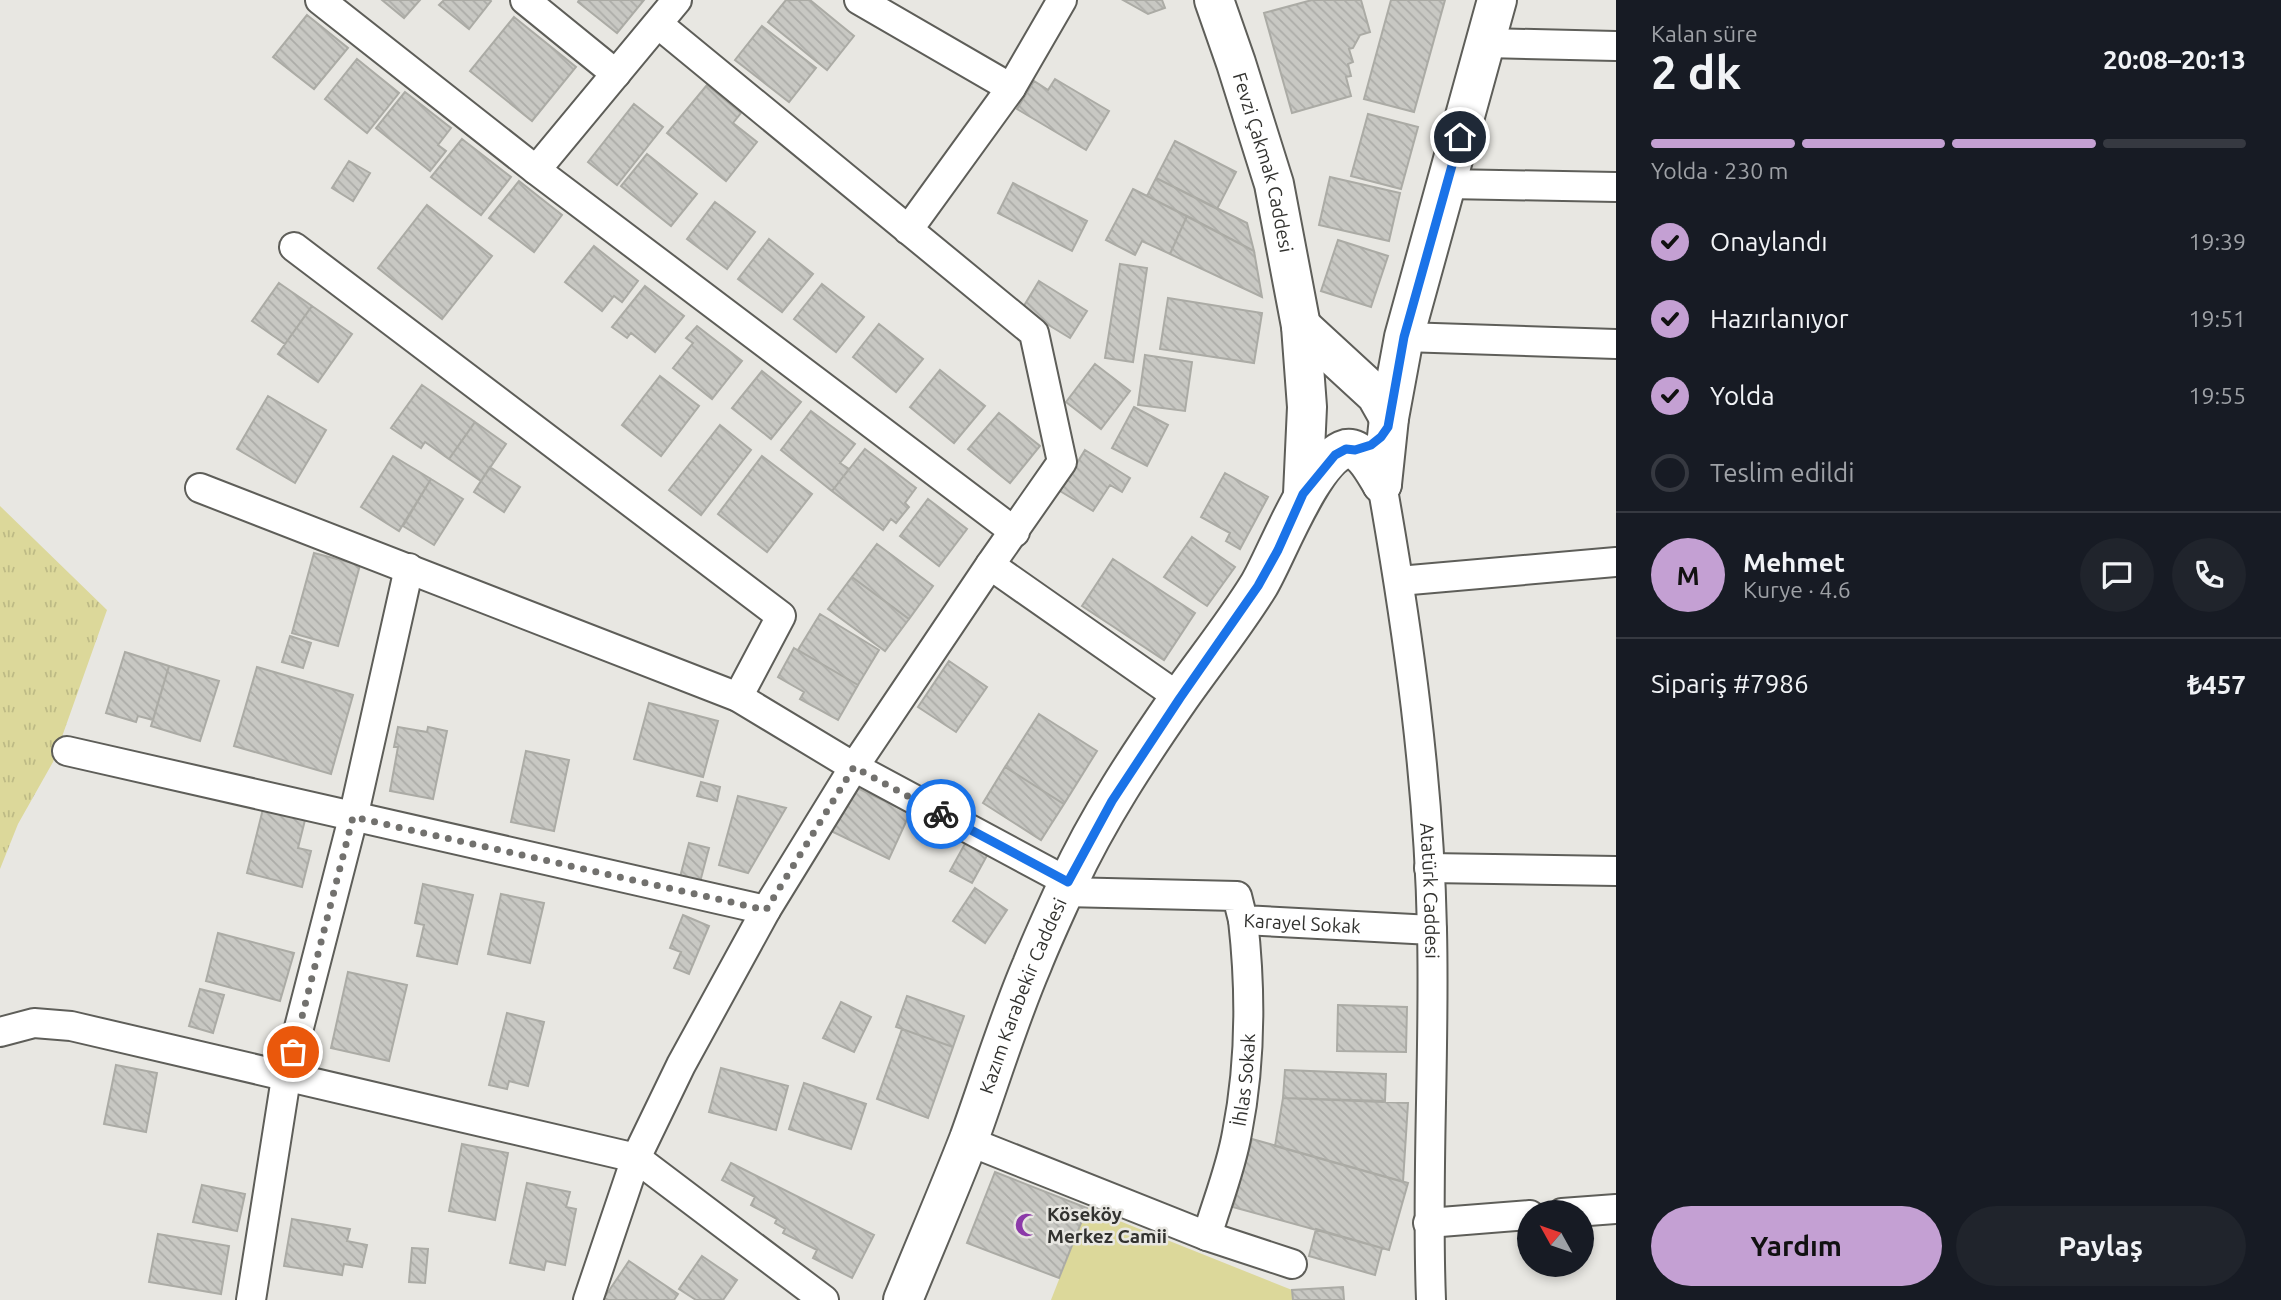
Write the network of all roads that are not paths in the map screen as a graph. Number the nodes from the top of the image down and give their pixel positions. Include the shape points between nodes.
1 (320, 0) edge
2 (525, 0) edge
3 (677, 0) edge
4 (859, 0) edge
5 (1062, 0) edge
6 (1214, 0) edge
7 (1497, 0) edge
8 (658, 24) junction
9 (1486, 43) junction
10 (1616, 46) edge
11 (616, 74) junction
12 (1011, 88) junction
13 (536, 170) junction
14 (1447, 184) junction
15 (1616, 187) edge
16 (908, 230) junction
17 (294, 247) dead end
18 (1301, 326) junction
19 (1404, 337) junction
20 (1616, 344) edge
21 (1361, 381) junction
22 (1307, 414) junction
23 (1389, 423) junction
24 (1351, 450) junction
25 (1382, 484) junction
26 (200, 488) dead end
27 (1303, 494) junction
28 (1014, 532) junction
29 (1616, 562) edge
30 (990, 565) junction
31 (409, 568) junction
32 (1399, 581) junction
33 (738, 697) junction
34 (1180, 698) junction
35 (67, 751) dead end
36 (854, 767) junction
37 (353, 817) junction
38 (1429, 869) junction
39 (1616, 871) edge
40 (1066, 887) junction
41 (766, 910) junction
42 (1243, 920) junction
43 (1432, 930) junction
44 (0, 1032) edge
45 (286, 1078) junction
46 (968, 1141) junction
47 (636, 1158) junction
48 (1616, 1209) edge
49 (1594, 1211) edge
50 (1517, 1216) edge
51 (1428, 1223) junction
52 (1207, 1236) junction
53 (1292, 1264) dead end
54 (251, 1300) edge
55 (588, 1300) edge
56 (824, 1300) edge
57 (903, 1300) edge
58 (1431, 1300) edge

1 - 13 street
2 - 11 street
3 - 8 street
4 - 12 street
5 - 12 street
6 - 18 street, Fevzi Çakmak Caddesi via 1274,184
7 - 9 street
8 - 11 street
8 - 16 street
9 - 10 street
9 - 14 street
11 - 13 street
12 - 16 street
13 - 28 street
14 - 15 street
14 - 19 street
16 - 28 street via 1034,333 1062,462
17 - 33 street via 781,616
18 - 21 street
18 - 22 street, Fevzi Çakmak Caddesi
19 - 20 street
19 - 21 street
19 - 23 street
21 - 22 street via 1330,391
21 - 23 street via 1376,395
22 - 24 street via 1318,435
22 - 27 street, Fevzi Çakmak Caddesi
23 - 24 street via 1371,445
23 - 25 street
24 - 25 street via 1363,456
24 - 27 street via 1335,455
25 - 32 street, Atatürk Caddesi
26 - 31 street
27 - 34 street, Kazım Karabekir Caddesi via 1258,586
28 - 30 street
29 - 32 street
30 - 34 street
30 - 36 street
31 - 33 street
31 - 37 street
32 - 38 street, Atatürk Caddesi via 1419,724
33 - 36 street
34 - 40 street, Kazım Karabekir Caddesi via 1112,801
35 - 37 street
36 - 40 street
36 - 41 street
37 - 41 street
37 - 45 street
38 - 39 street
38 - 43 street, Atatürk Caddesi
40 - 42 street, Karayel Sokak via 1237,896
40 - 46 street, Kazım Karabekir Caddesi via 1031,966
41 - 47 street
42 - 43 street, Karayel Sokak
42 - 52 street, İhlas Sokak via 1249,970 1244,1091 1237,1136
43 - 51 street, Atatürk Caddesi
44 - 45 street via 34,1023 71,1026
45 - 47 street
45 - 54 street
46 - 52 street
46 - 57 street, Kazım Karabekir Caddesi
47 - 55 street
47 - 56 street
48 - 49 street
50 - 51 street
51 - 58 street, Atatürk Caddesi
52 - 53 street

